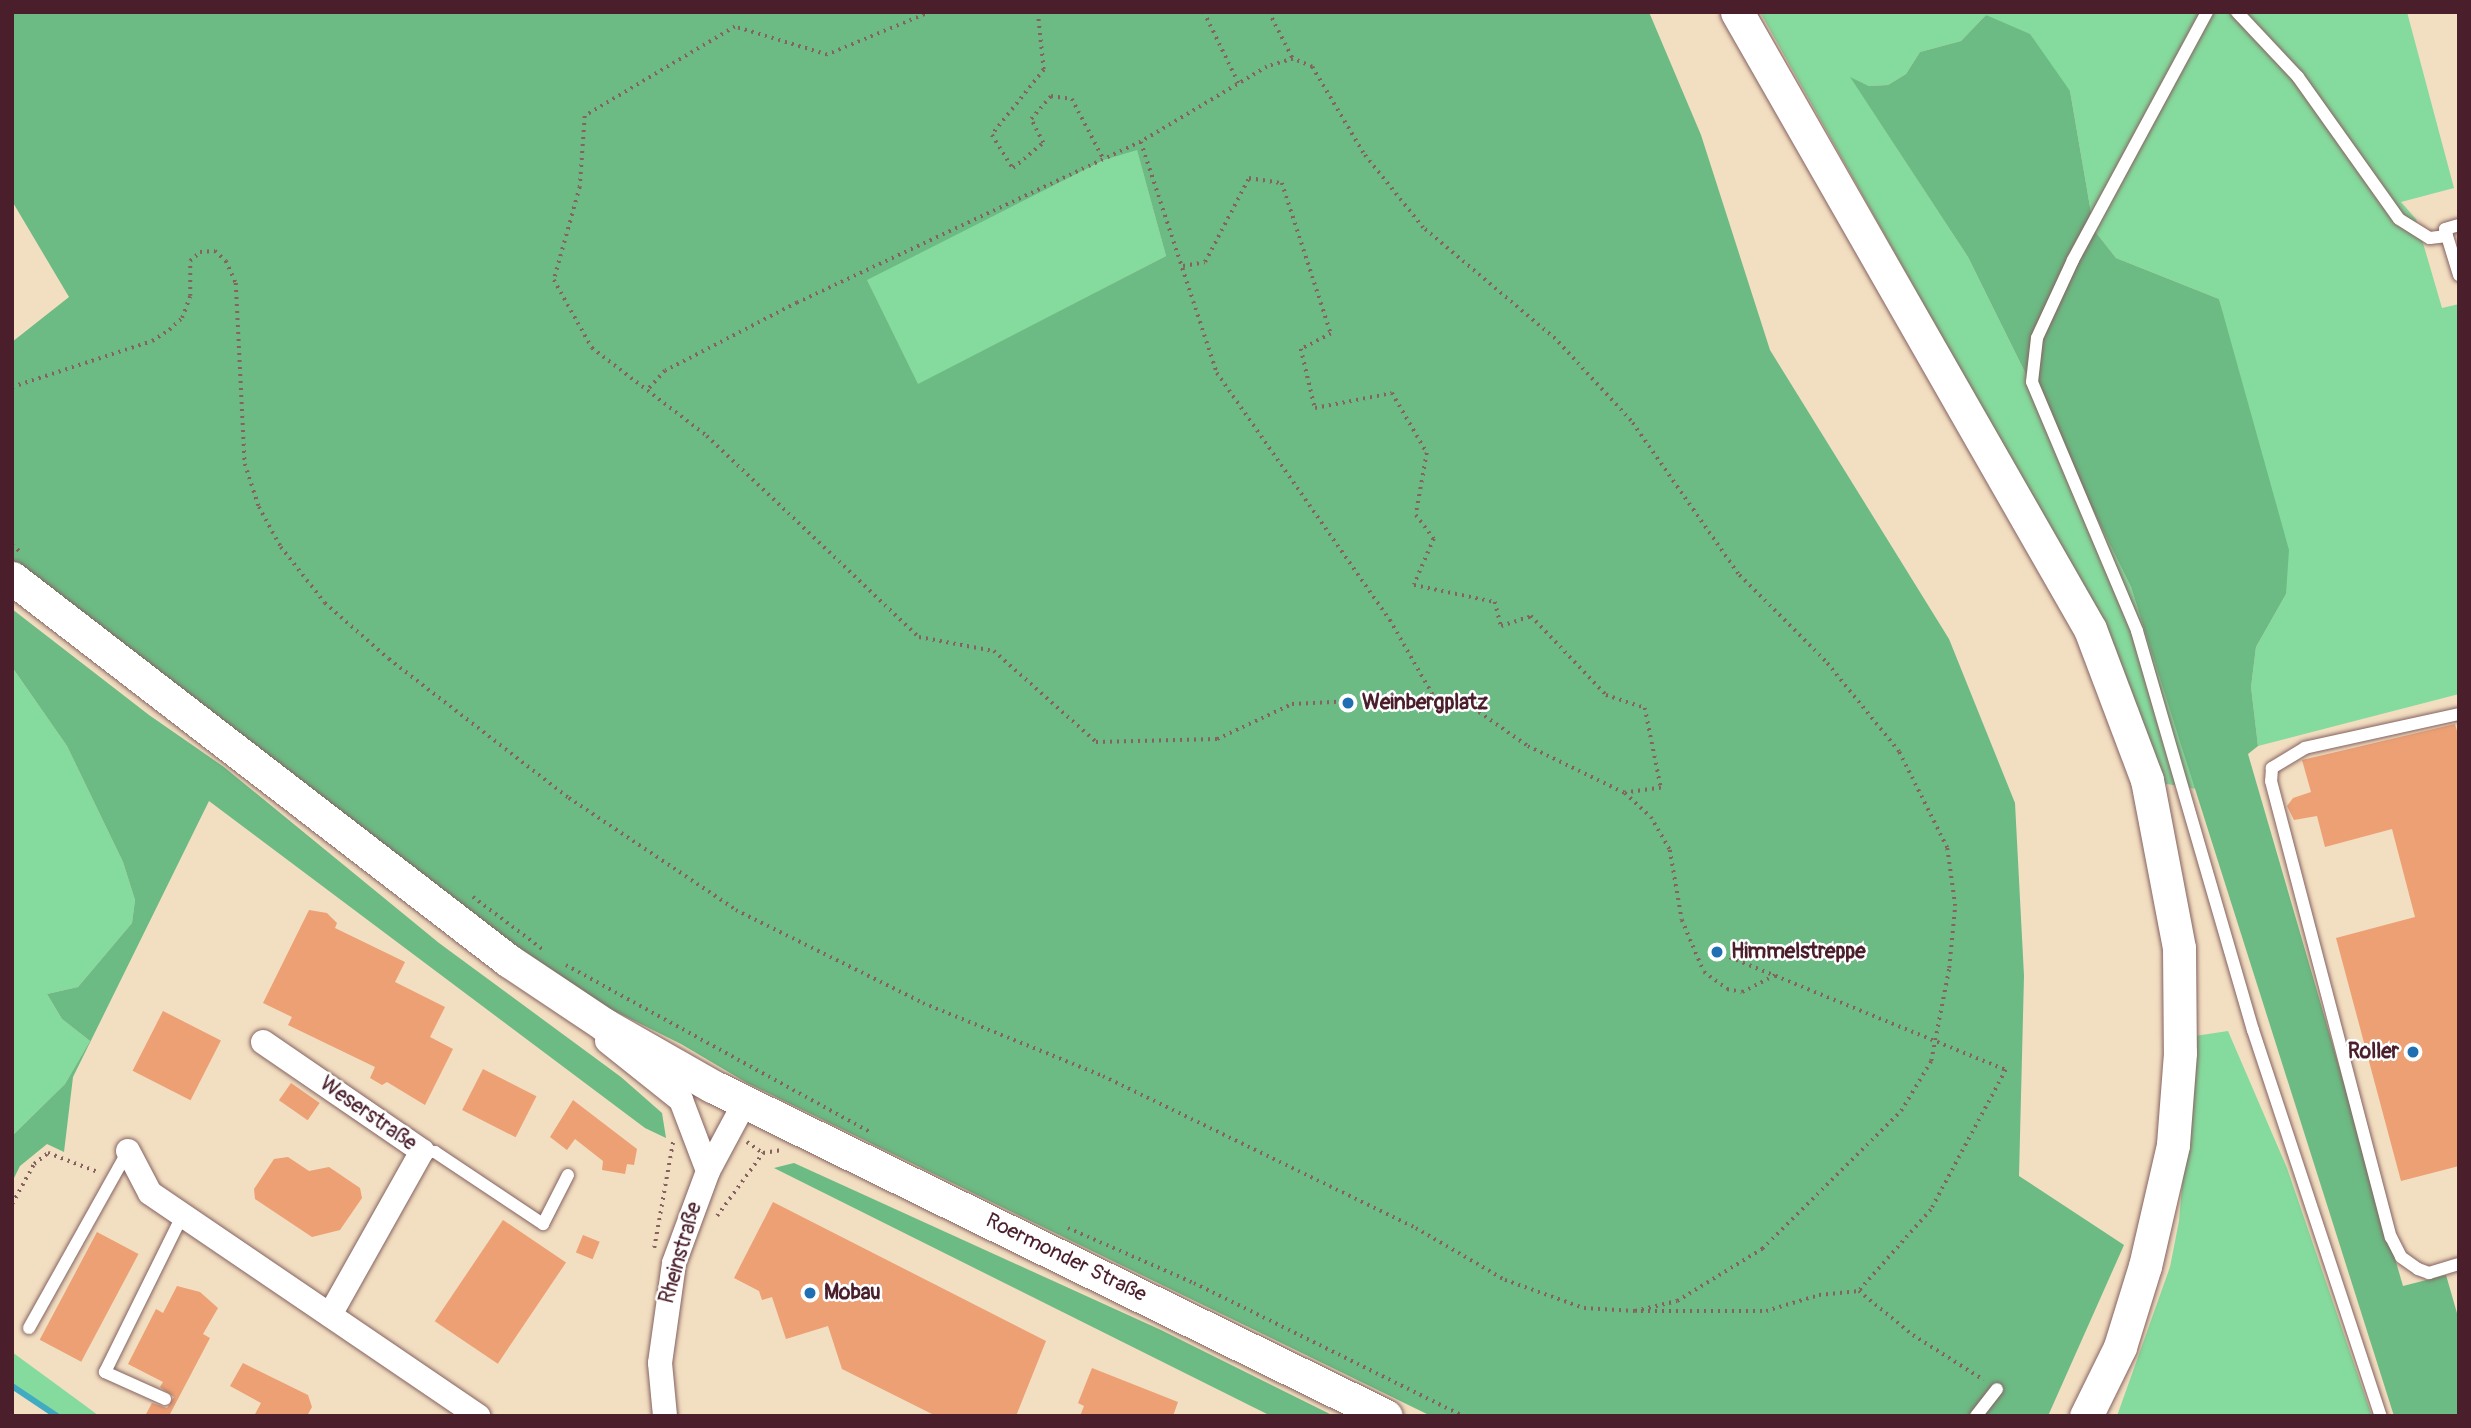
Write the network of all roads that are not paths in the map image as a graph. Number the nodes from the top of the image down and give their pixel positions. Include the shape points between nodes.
1 (1737, 12) edge
2 (2207, 12) edge
3 (2237, 12) edge
4 (2459, 225) edge
5 (2447, 236) junction
6 (2459, 275) edge
7 (23, 570) edge
8 (2459, 714) edge
9 (556, 996) junction
10 (263, 1042) dead end
11 (745, 1102) junction
12 (128, 1151) joint
13 (422, 1151) junction
14 (708, 1171) junction
15 (568, 1175) dead end
16 (2167, 1179) junction
17 (182, 1216) junction
18 (2459, 1265) edge
19 (330, 1315) junction
20 (29, 1328) dead end
21 (1997, 1389) road end
22 (165, 1399) dead end
23 (478, 1416) edge
24 (666, 1416) edge
25 (1387, 1416) edge
26 (1976, 1416) edge
27 (2086, 1416) edge
28 (2109, 1416) edge
29 (2381, 1416) edge

1 - 16 main road via 2090,629 2147,780 2179,948 2180,1053
2 - 29 lane via 2073,260 2038,338 2032,382 2137,632 2253,1030
3 - 5 lane via 2298,77 2399,219 2430,238
4 - 5 lane via 2445,229
5 - 6 lane
7 - 9 main road, Roermonder Straße
8 - 18 lane via 2305,748 2273,768 2271,780 2391,1237 2401,1257 2418,1269 2429,1273
9 - 11 main road, Roermonder Straße
9 - 14 street via 566,1010 681,1100
10 - 13 street, Weserstraße
11 - 14 street, Rheinstraße
11 - 25 main road, Roermonder Straße
12 - 17 street via 150,1193
12 - 20 lane
13 - 15 lane via 435,1153 543,1224
13 - 19 street, Weserstraße
14 - 24 street, Rheinstraße via 674,1264 663,1312 660,1363
16 - 27 main road via 2120,1347
16 - 28 main road via 2173,1212 2157,1285
17 - 19 street
17 - 22 lane via 105,1372
19 - 23 street
21 - 26 lane

